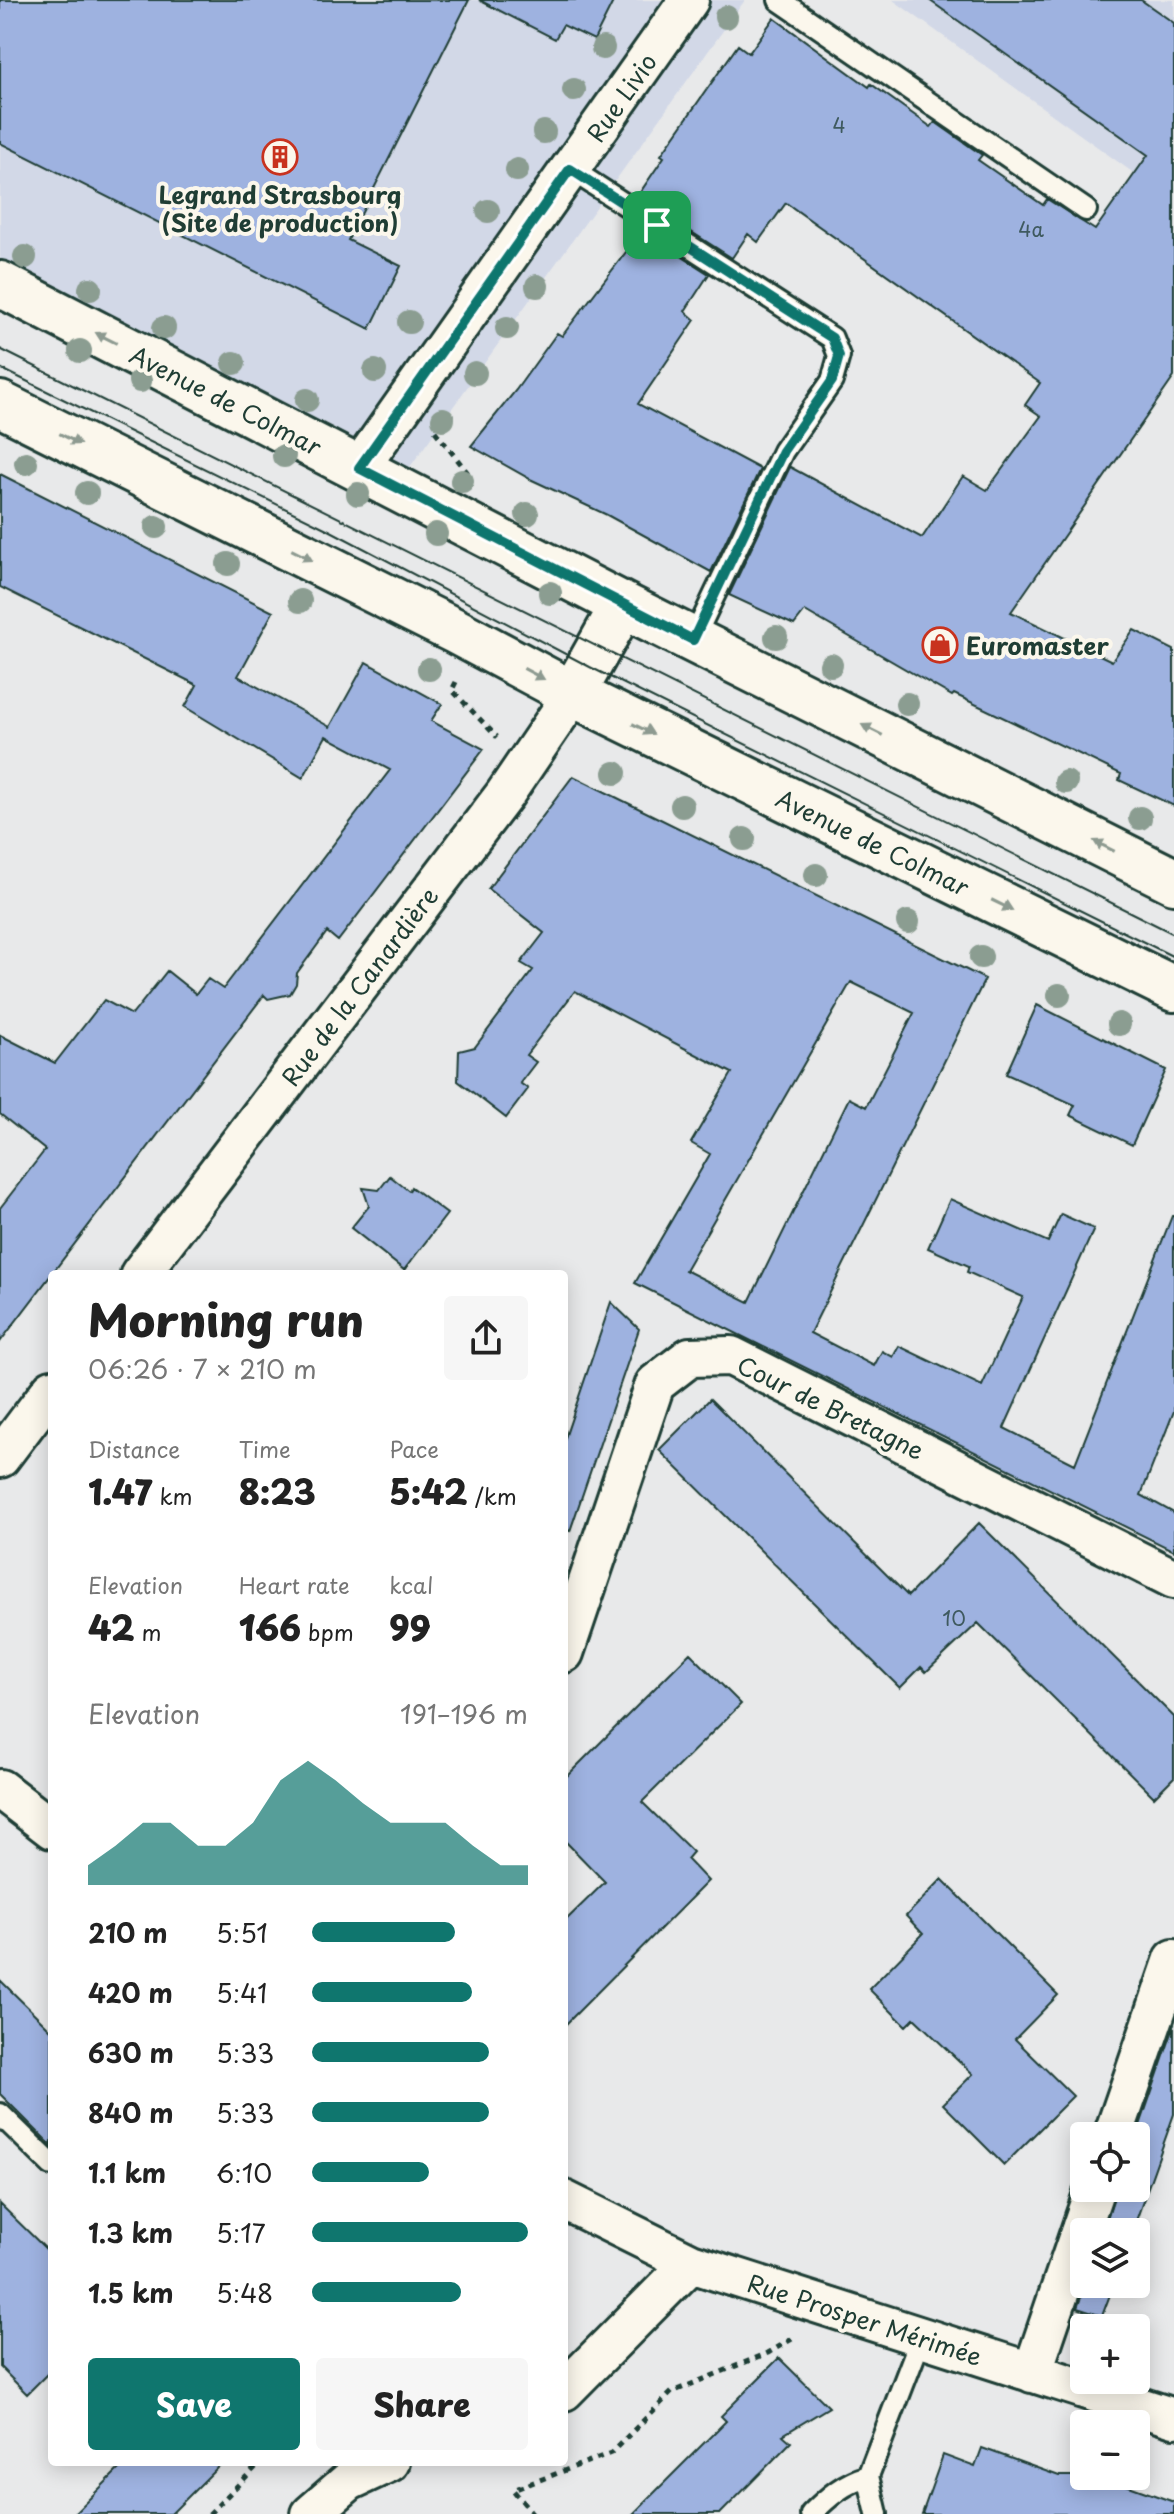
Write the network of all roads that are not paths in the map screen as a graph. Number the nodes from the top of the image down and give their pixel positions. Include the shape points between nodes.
1 (689, 0) edge
2 (779, 0) edge
3 (570, 169) junction
4 (1086, 210) dead end
5 (0, 284) edge
6 (0, 404) edge
7 (359, 468) junction
8 (623, 605) junction
9 (693, 640) junction
10 (573, 694) junction
11 (1174, 881) edge
12 (1174, 989) edge
13 (143, 1270) edge
14 (48, 1394) edge
15 (0, 1458) edge
16 (1174, 1579) edge
17 (568, 1641) edge
18 (0, 1789) edge
19 (48, 1826) edge
20 (1174, 1959) edge
21 (0, 2114) edge
22 (1118, 2122) edge
23 (48, 2161) edge
24 (568, 2202) edge
25 (1090, 2202) edge
26 (691, 2263) junction
27 (921, 2338) junction
28 (1032, 2373) junction
29 (568, 2387) edge
30 (1174, 2418) edge
31 (381, 2466) edge
32 (868, 2476) junction
33 (311, 2514) edge
34 (811, 2514) edge
35 (877, 2514) edge

1 - 3 street, Rue Livio
2 - 4 lane
3 - 7 street, Rue Livio
3 - 9 lane via 832,338 839,356 832,381 783,451
7 -> 5 main road, Avenue de Colmar
6 -> 10 main road, Avenue de Colmar
7 - 8 main road, Avenue de Colmar
8 - 9 main road, Avenue de Colmar
8 - 10 main road
11 -> 9 main road, Avenue de Colmar
10 -> 12 main road, Avenue de Colmar
10 - 13 street, Rue de la Canardière via 505,794
14 - 15 street
16 - 17 street, Cour de Bretagne via 731,1356 690,1357 655,1384
18 - 19 street
20 - 22 street
21 - 23 lane
24 - 26 street, Rue Prosper Mérimée
25 - 28 street
26 - 27 street, Rue Prosper Mérimée
26 - 29 street
27 - 28 street, Rue Prosper Mérimée
27 - 32 lane
28 - 30 street, Rue Prosper Mérimée
31 - 33 street via 349,2481
32 - 34 lane via 850,2481
32 - 35 lane

